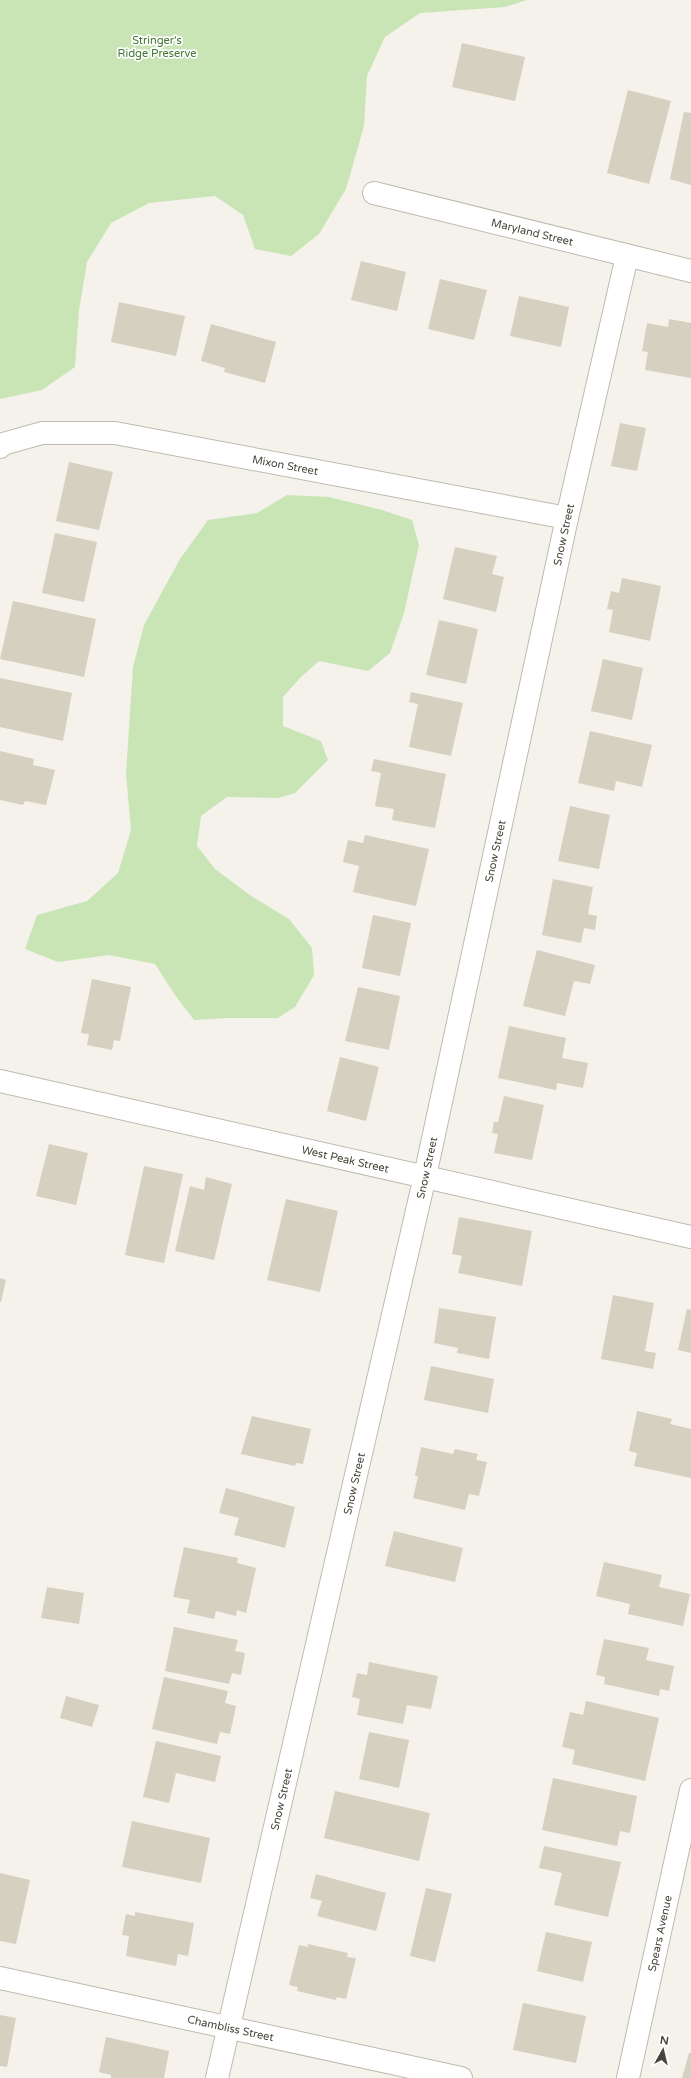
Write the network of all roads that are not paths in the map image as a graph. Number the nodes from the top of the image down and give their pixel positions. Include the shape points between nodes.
1 (374, 193) dead end
2 (627, 256) junction
3 (691, 271) edge
4 (1, 445) edge
5 (567, 518) junction
6 (0, 1081) edge
7 (425, 1176) junction
8 (691, 1237) edge
9 (691, 1790) edge
10 (0, 1978) edge
11 (228, 2027) junction
12 (217, 2078) edge
13 (461, 2078) edge
14 (628, 2078) edge

1 - 2 street, Maryland Street
2 - 3 street, Maryland Street
2 - 5 street, Snow Street
4 - 5 street, Mixon Street via 42,433 115,433
5 - 7 street, Snow Street
6 - 7 street, West Peak Street
7 - 8 street, West Peak Street
7 - 11 street, Snow Street
9 - 14 street, Spears Avenue
10 - 11 street, Chambliss Street
11 - 12 street, Snow Street
11 - 13 street, Chambliss Street

